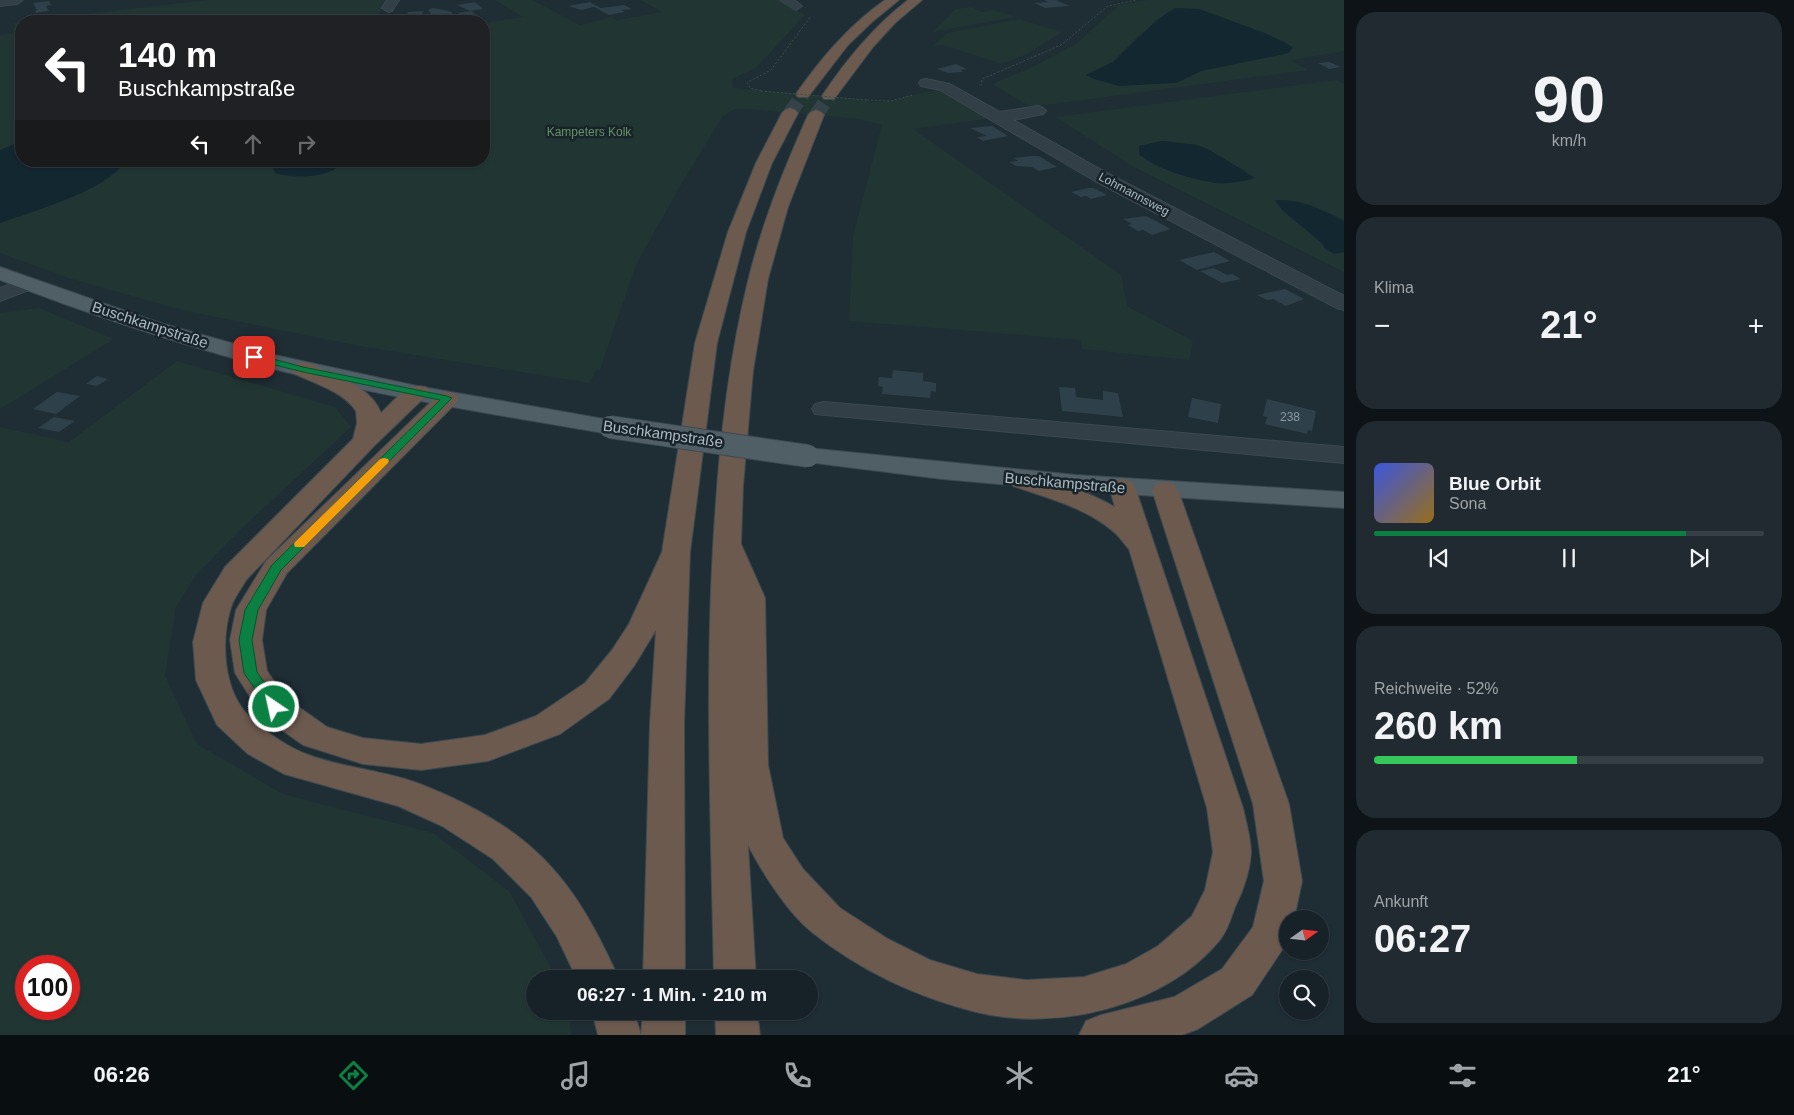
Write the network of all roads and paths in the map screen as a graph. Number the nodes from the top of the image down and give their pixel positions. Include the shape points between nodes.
1 (17, 0) edge
2 (893, 0) edge
3 (916, 0) edge
4 (1136, 0) edge
5 (0, 2) edge
6 (791, 3) edge
7 (926, 83) dead end
8 (945, 86) junction
9 (983, 89) dead end
10 (802, 94) tunnel mouth
11 (1038, 111) dead end
12 (790, 113) tunnel mouth
13 (1000, 117) junction
14 (0, 273) edge
15 (28, 284) junction
16 (0, 295) edge
17 (1344, 304) edge
18 (303, 369) junction
19 (432, 395) junction
20 (824, 409) dead end
21 (365, 442) junction
22 (1344, 454) edge
23 (1022, 480) junction
24 (1122, 487) junction
25 (1165, 490) junction
26 (1344, 500) edge
27 (726, 542) junction
28 (1143, 548) junction
29 (676, 552) junction
30 (594, 970) edge
31 (664, 970) edge
32 (735, 970) edge
33 (616, 1020) edge
34 (664, 1020) edge
35 (737, 1020) edge
36 (620, 1035) edge
37 (663, 1035) edge
38 (738, 1035) edge
39 (1101, 1035) edge

1 - 5 street
2 - 10 highway via 849,36
3 - 27 highway via 870,40 844,73 822,106 794,164 773,225 753,302 736,404
4 - 9 path via 1108,6 1061,45 982,79 980,85
6 - 8 path, bridge via 811,16 771,70 748,82 750,88 891,101
7 - 8 street, Lohmannsweg
8 - 13 street, Lohmannsweg
11 - 13 street
12 - 29 highway via 764,163 737,232 706,344
13 - 17 street, Lohmannsweg via 1100,177
14 - 15 main road, Buschkampstraße
15 - 16 street
15 - 18 main road, Buschkampstraße via 128,320
18 - 19 main road, Buschkampstraße
18 - 21 highway via 357,398 368,409 370,425
19 - 21 highway
19 - 23 main road, Buschkampstraße, bridge via 610,427 808,456
19 - 29 highway via 276,568 251,610 246,640 251,673 274,707 315,736 363,751 421,757 488,748 548,725 597,691 623,658 644,625
20 - 22 street
21 - 30 highway via 235,574 218,603 209,642 212,680 229,716 260,745 296,765 407,794 455,816 506,848 545,885 572,925
23 - 24 main road, Buschkampstraße
23 - 28 highway via 1073,498 1107,515 1124,526
24 - 25 main road, Buschkampstraße
24 - 28 highway
25 - 26 main road, Buschkampstraße
25 - 39 highway via 1271,804 1283,881 1271,934 1237,982 1183,1015
27 - 28 highway via 750,598 753,775 765,841 789,880 826,920 905,968 977,993 1026,999 1084,996 1136,980 1172,959 1206,928 1224,890 1232,852 1225,808
27 - 32 highway via 724,655
29 - 31 highway via 667,723
33 - 36 highway
34 - 37 highway
35 - 38 highway

